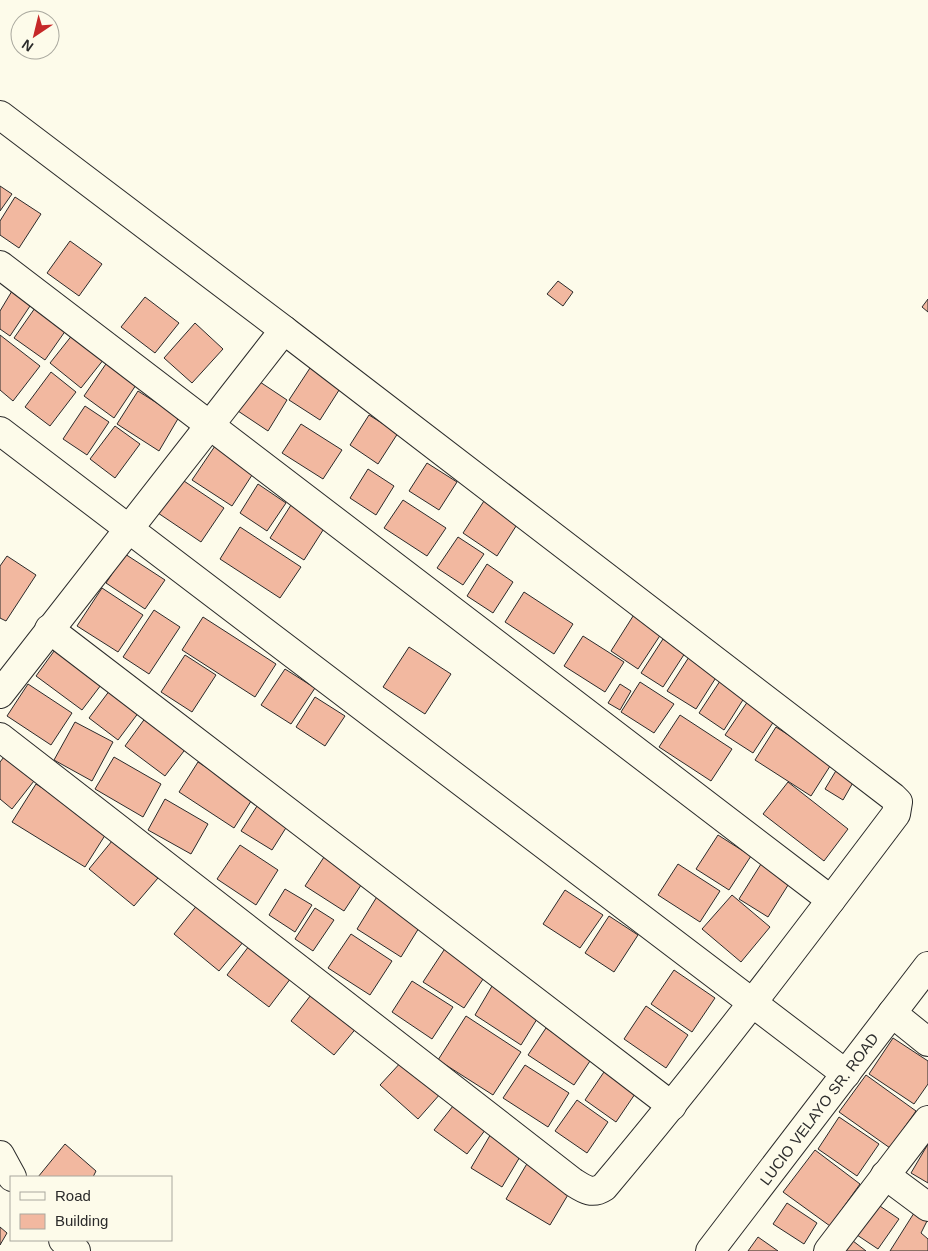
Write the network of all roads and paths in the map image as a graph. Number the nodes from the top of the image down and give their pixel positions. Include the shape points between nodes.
1 (0, 115) edge
2 (0, 265) edge
3 (284, 330) junction
4 (209, 424) junction
5 (0, 431) edge
6 (128, 528) junction
7 (50, 629) junction
8 (0, 694) edge
9 (0, 737) edge
10 (831, 900) junction
11 (928, 966) edge
12 (754, 1003) junction
13 (892, 1013) junction
14 (928, 1042) edge
15 (846, 1074) junction
16 (672, 1106) junction
17 (928, 1120) edge
18 (0, 1155) edge
19 (885, 1175) junction
20 (11, 1176) edge
21 (928, 1207) edge
22 (64, 1241) edge
23 (76, 1251) edge
24 (710, 1251) edge
25 (828, 1251) edge

1 - 3 street
2 - 4 street
3 - 4 street
3 - 10 street via 898,802 896,814
4 - 6 street
4 - 10 street
5 - 6 street
6 - 7 street
6 - 12 street
7 - 8 street
7 - 16 street
9 - 16 street via 582,1188 597,1191 604,1187
10 - 12 street
11 - 13 street, LUCIO VELAYO SR. ROAD
12 - 15 street
12 - 16 street
13 - 14 street
13 - 15 street, LUCIO VELAYO SR. ROAD
15 - 24 street, LUCIO VELAYO SR. ROAD
17 - 19 street
18 - 20 street
19 - 21 street
19 - 25 street
22 - 23 street

